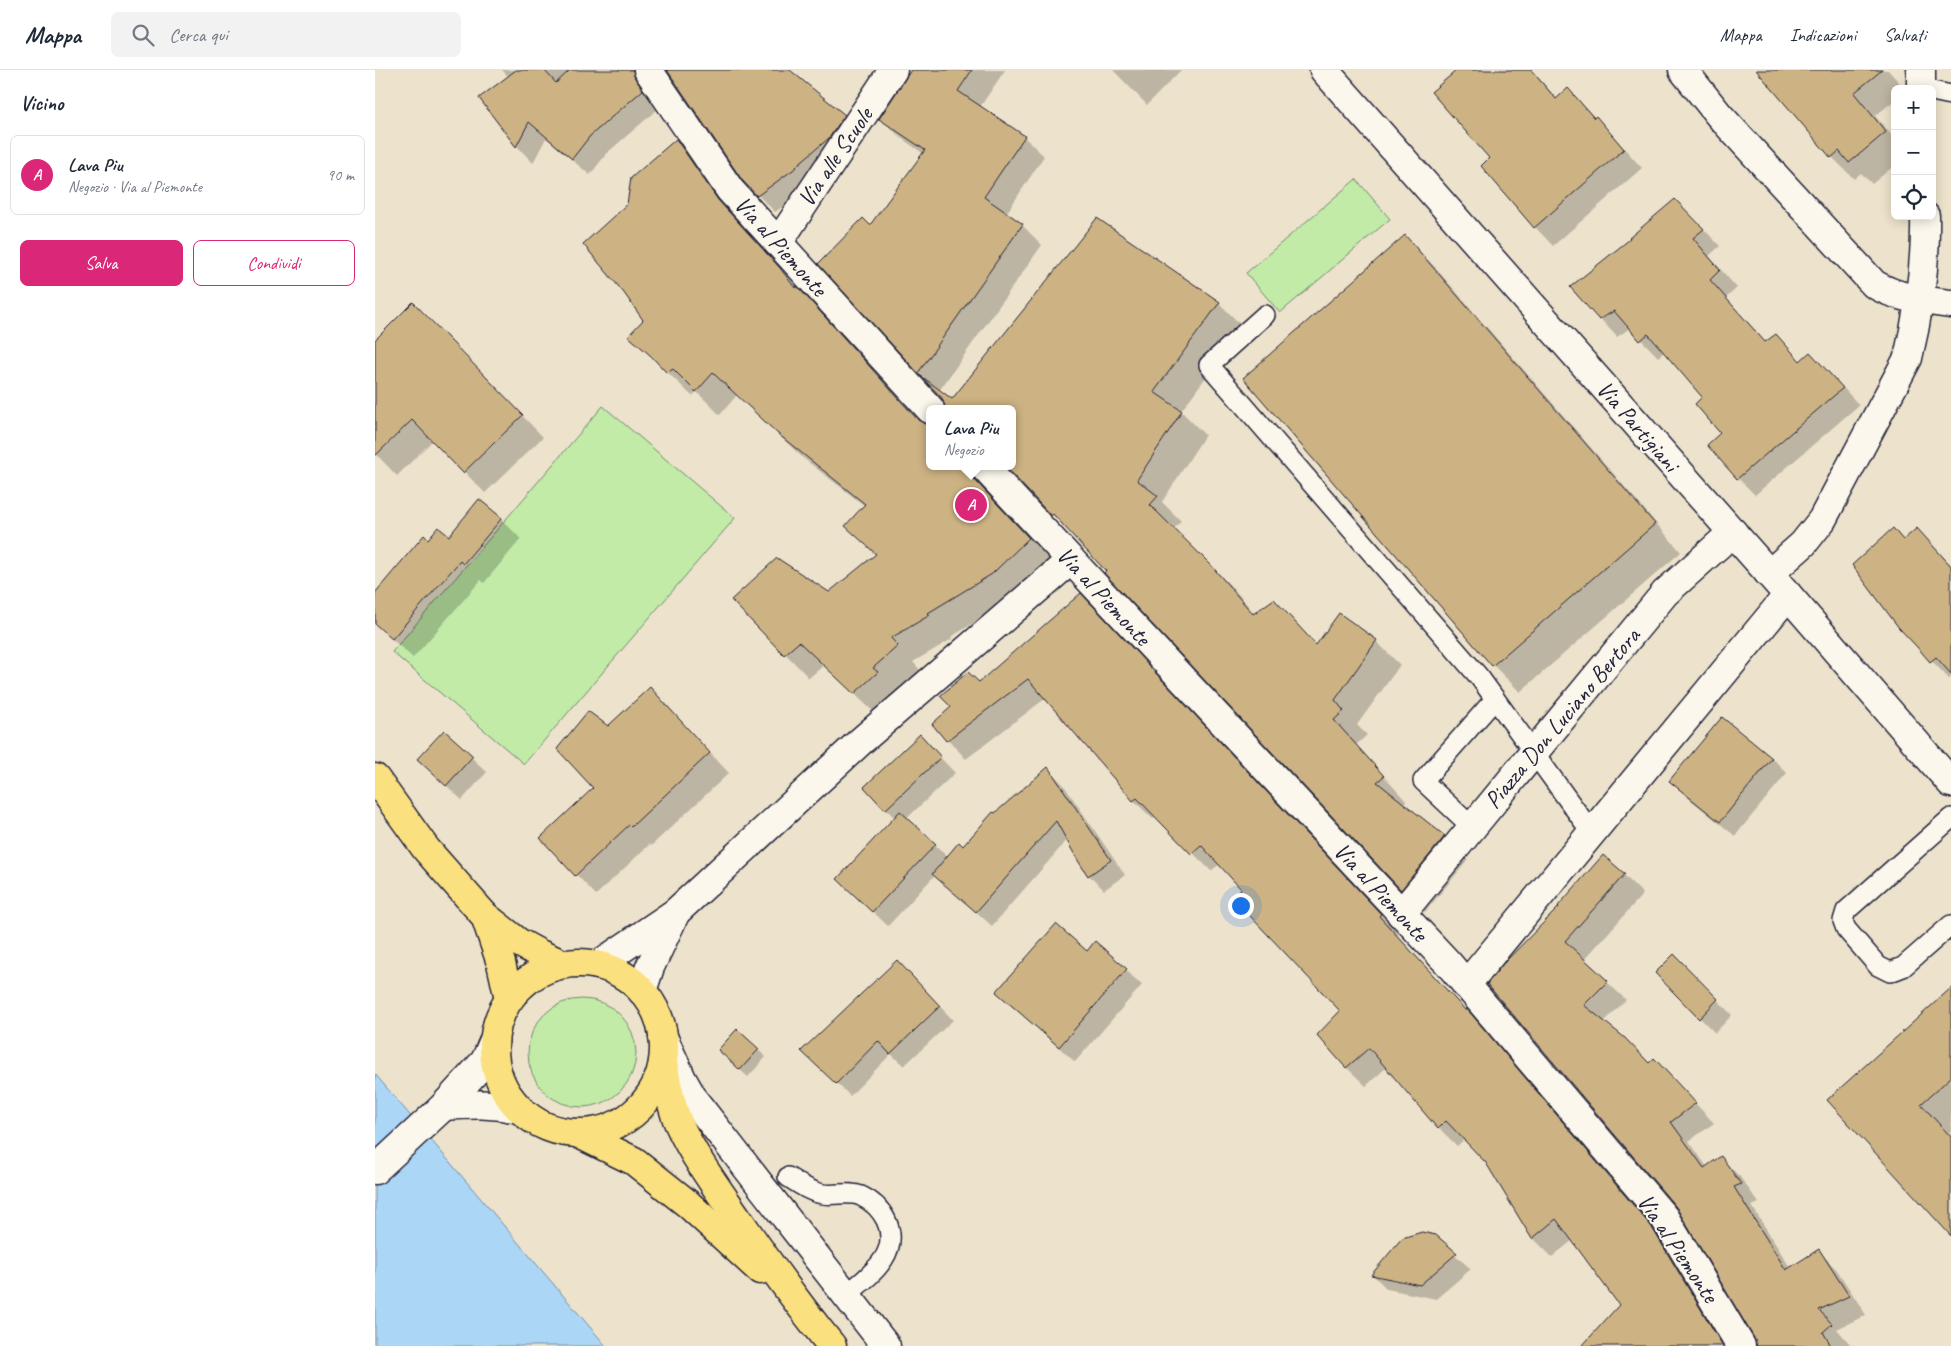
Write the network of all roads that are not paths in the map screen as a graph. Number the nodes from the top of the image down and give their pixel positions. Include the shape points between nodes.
1 (649, 70) edge
2 (893, 70) edge
3 (1324, 70) edge
4 (1683, 70) edge
5 (1921, 70) edge
6 (1921, 85) edge
7 (1936, 92) edge
8 (1951, 95) edge
9 (1925, 220) edge
10 (778, 243) junction
11 (1919, 300) junction
12 (1951, 304) edge
13 (1265, 315) dead end
14 (926, 405) edge
15 (987, 470) edge
16 (1733, 532) junction
17 (1071, 560) junction
18 (1769, 574) junction
19 (1788, 596) junction
20 (1495, 699) junction
21 (1533, 752) junction
22 (375, 778) edge
23 (1951, 784) edge
24 (1951, 818) edge
25 (1472, 827) junction
26 (1592, 833) junction
27 (676, 912) junction
28 (1401, 914) junction
29 (485, 916) junction
30 (1951, 925) edge
31 (563, 964) junction
32 (597, 965) junction
33 (1466, 985) junction
34 (642, 991) junction
35 (509, 999) junction
36 (494, 1040) junction
37 (663, 1050) junction
38 (444, 1106) junction
39 (519, 1109) junction
40 (577, 1133) junction
41 (375, 1170) edge
42 (789, 1177) dead end
43 (846, 1295) junction
44 (799, 1306) junction
45 (832, 1346) edge
46 (886, 1346) edge
47 (1741, 1346) edge

1 - 10 street, Via al Piemonte via 730,190
2 - 10 street, Via alle Scuole
3 - 16 street, Via Partigiani
4 - 11 street via 1719,115 1874,284
5 - 6 street
7 - 8 lane
9 - 11 street via 1926,242
10 - 14 street, Via al Piemonte
11 - 12 street
11 - 18 street via 1908,358 1822,520 1803,544
13 - 20 lane via 1209,365
15 - 17 street, Via al Piemonte
16 - 18 street, Via Partigiani
16 - 21 street, Piazza Don Luciano Bertora via 1665,593
17 - 27 street via 861,741
17 - 28 street, Via al Piemonte
18 - 19 street, Via Partigiani
19 - 23 street, Via Partigiani
19 - 26 street
20 - 21 lane
20 - 25 lane via 1423,781
21 - 25 street, Piazza Don Luciano Bertora
21 - 26 lane
22 - 29 main road via 426,849
24 - 30 lane via 1847,911 1843,921 1846,929 1878,966 1890,972 1903,967
25 - 28 street, Piazza Don Luciano Bertora
26 - 33 street
27 - 32 street
27 - 34 street
28 - 33 street, Via al Piemonte
29 - 31 main road via 518,942
29 - 35 main road
31 - 32 main road
31 - 35 main road via 526,981
32 - 34 main road via 622,974
33 - 47 street, Via al Piemonte via 1664,1217
34 - 37 main road via 656,1013
35 - 36 main road via 499,1018
36 - 38 street via 485,1061
36 - 39 main road via 498,1077
37 - 40 main road via 659,1078 647,1100 616,1125
37 - 43 street via 694,1100
37 - 44 main road via 670,1098 699,1160
38 - 39 street via 474,1103
38 - 41 street
39 - 40 main road via 541,1124
40 - 44 main road via 634,1161 688,1204
42 - 43 lane via 824,1194 860,1196 879,1209 885,1219 890,1237 888,1252 875,1271
43 - 46 street
44 - 45 main road

